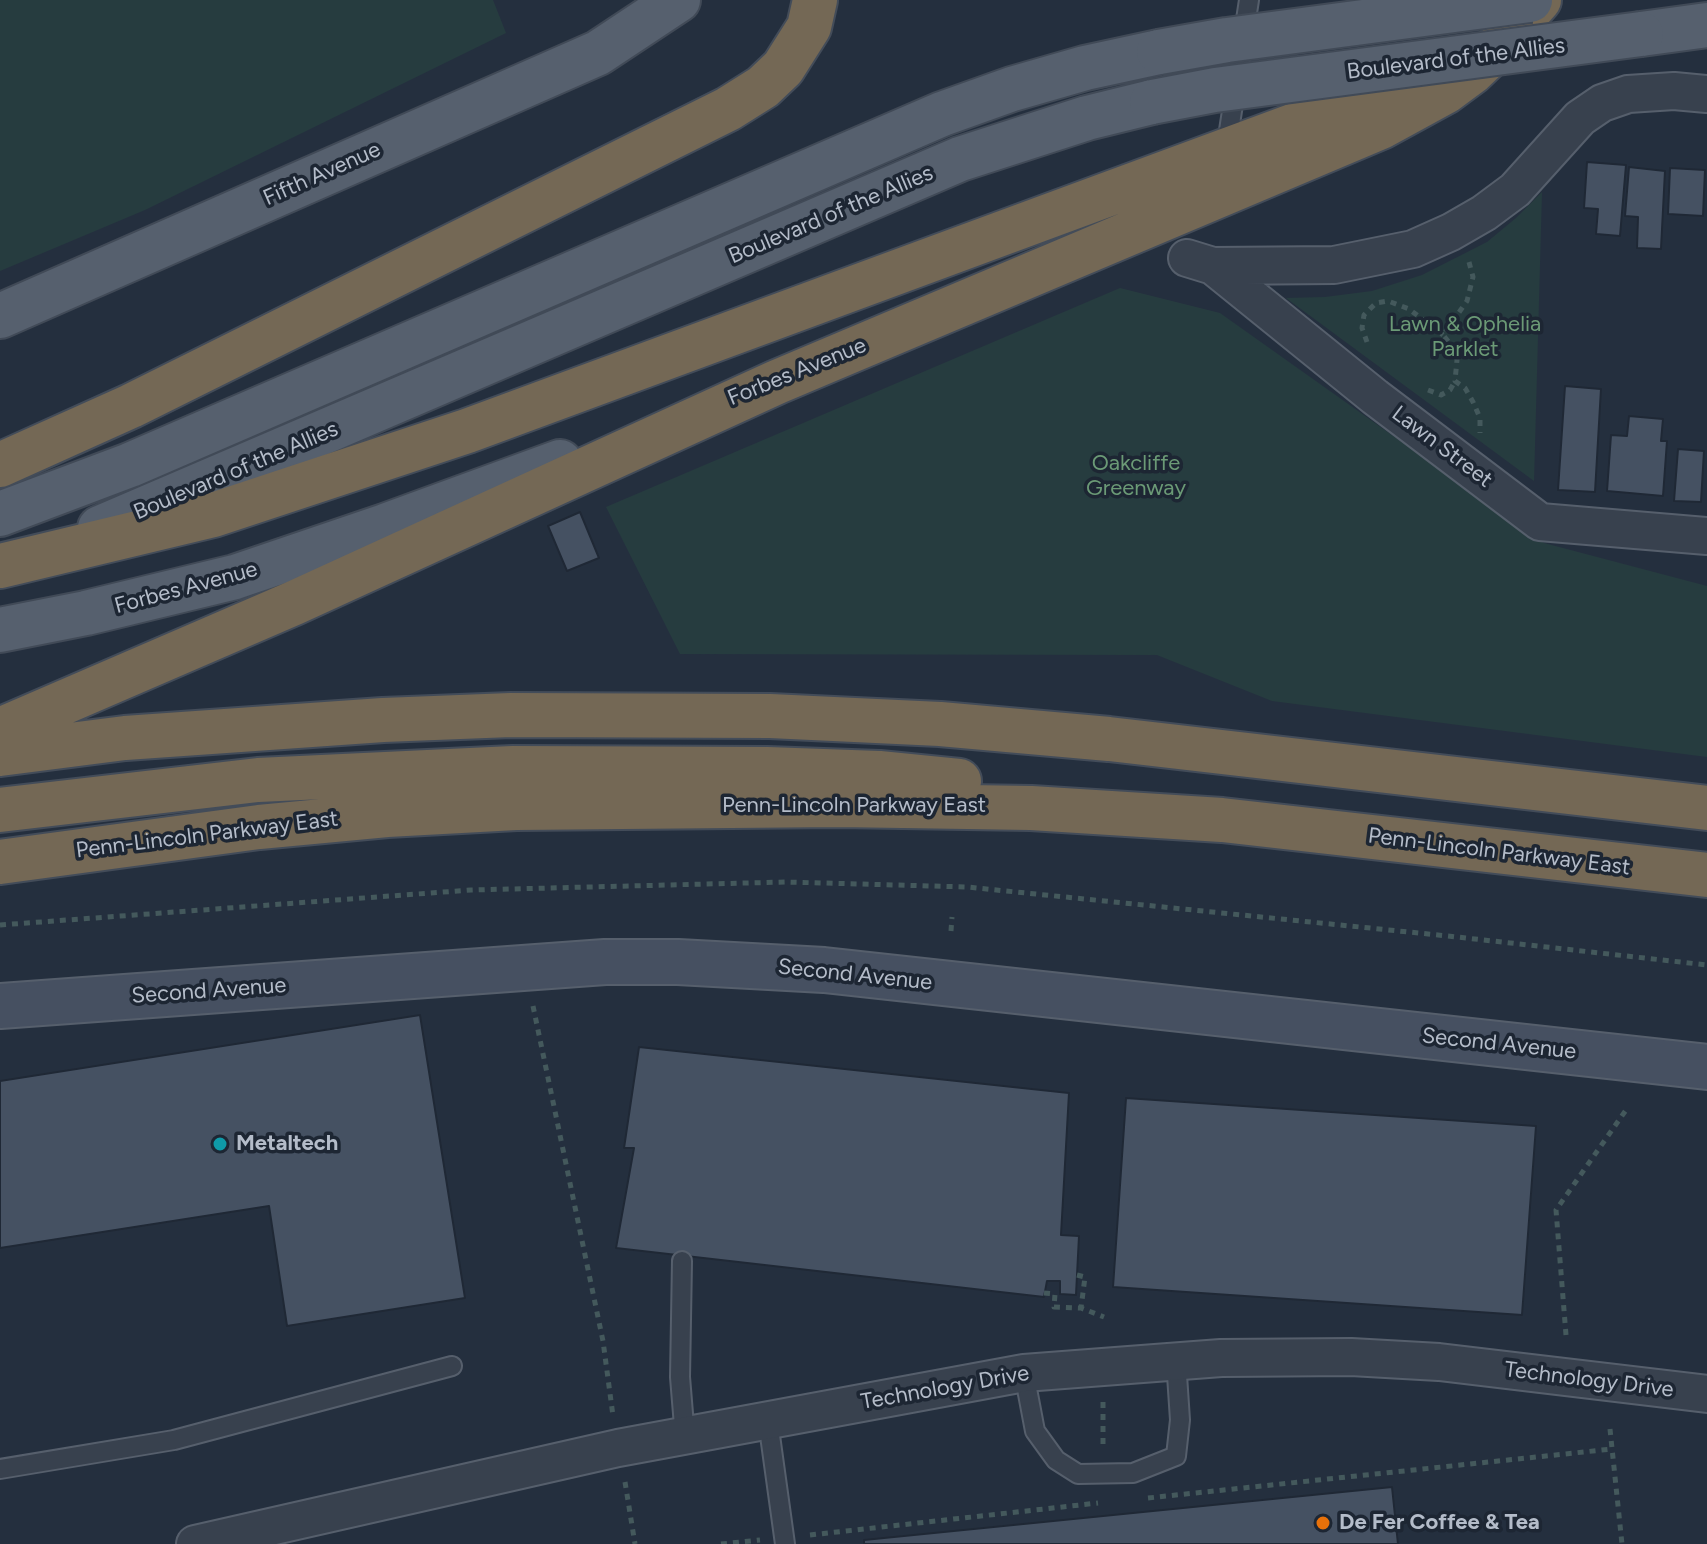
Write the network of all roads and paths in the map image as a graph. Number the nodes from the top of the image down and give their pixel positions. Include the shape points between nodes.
1 (678, 0) edge
2 (815, 0) edge
3 (1249, 0) edge
4 (1531, 5) edge
5 (650, 12) edge
6 (1707, 25) edge
7 (1707, 94) edge
8 (1225, 153) junction
9 (1466, 252) dead end
10 (0, 315) edge
11 (1443, 335) junction
12 (1374, 348) dead end
13 (1455, 381) junction
14 (777, 382) junction
15 (1426, 389) dead end
16 (1476, 441) dead end
17 (0, 465) edge
18 (0, 514) edge
19 (1707, 536) edge
20 (0, 565) edge
21 (0, 630) edge
22 (0, 730) edge
23 (125, 738) junction
24 (0, 744) edge
25 (0, 754) edge
26 (1707, 808) edge
27 (4, 810) edge
28 (1222, 820) junction
29 (8, 861) edge
30 (1707, 875) edge
31 (952, 917) dead end
32 (0, 925) edge
33 (951, 931) dead end
34 (1707, 965) edge
35 (0, 1006) edge
36 (533, 1008) dead end
37 (1707, 1067) edge
38 (1626, 1110) dead end
39 (682, 1261) dead end
40 (1077, 1275) dead end
41 (1044, 1293) dead end
42 (1081, 1308) junction
43 (1104, 1317) dead end
44 (1566, 1335) dead end
45 (1176, 1360) junction
46 (452, 1366) dead end
47 (1024, 1373) junction
48 (1103, 1393) dead end
49 (1707, 1394) edge
50 (614, 1421) dead end
51 (768, 1421) junction
52 (1610, 1429) dead end
53 (685, 1438) junction
54 (1612, 1449) junction
55 (1103, 1454) dead end
56 (0, 1469) edge
57 (623, 1474) dead end
58 (1136, 1499) dead end
59 (1105, 1503) dead end
60 (785, 1541) edge
61 (195, 1544) edge
62 (635, 1544) edge
63 (721, 1544) edge
64 (1622, 1544) edge

1 - 5 main road, Fifth Avenue
2 - 17 highway via 798,48 741,102 131,406
3 - 8 lane
4 - 8 highway via 1461,55 1411,81
4 - 14 highway, Forbes Avenue via 1472,72 1393,121
4 - 18 main road, bridge via 1159,52 1071,72 942,114 130,465
5 - 10 main road, Fifth Avenue via 598,53
6 - 20 main road, Boulevard of the Allies, bridge via 1215,90 1074,121 960,159 149,509
7 - 19 street, Lawn Street via 1628,94 1602,103 1580,118 1515,190 1473,220 1413,249 1334,265 1200,262 1540,522
8 - 20 highway via 467,431 213,515
9 - 11 path via 1473,277 1467,301
11 - 12 path via 1409,309 1388,301 1376,303 1364,315 1362,328
11 - 13 path via 1457,360
13 - 15 path via 1441,395
13 - 16 path via 1465,388 1480,418
14 - 21 main road, Forbes Avenue via 306,554 161,596
14 - 22 highway via 294,603
23 - 24 highway
23 - 25 highway
23 - 26 highway via 483,716 770,716 1109,739
27 - 28 highway via 258,780 641,767 879,773 1088,797
28 - 29 highway, Penn-Lincoln Parkway East via 1031,808 516,808 259,827
28 - 30 highway, Penn-Lincoln Parkway East
31 - 33 path
32 - 34 path via 471,890 816,883 967,887
35 - 37 main road, Second Avenue via 605,962 678,962 824,970
36 - 50 path via 603,1341
38 - 44 path via 1556,1210
39 - 53 lane
40 - 42 path via 1085,1277
41 - 42 path via 1055,1294 1054,1307
42 - 43 path
45 - 47 street, Technology Drive
45 - 47 lane via 1176,1456 1133,1473 1078,1474 1056,1460 1035,1431
45 - 49 street, Technology Drive via 1424,1361
46 - 56 lane via 174,1440
47 - 51 street, Technology Drive
48 - 55 path
51 - 53 street, Technology Drive
51 - 60 lane
52 - 54 path
53 - 61 street, Technology Drive via 618,1448
54 - 58 path
54 - 64 path
57 - 62 path
59 - 60 path
60 - 63 path

